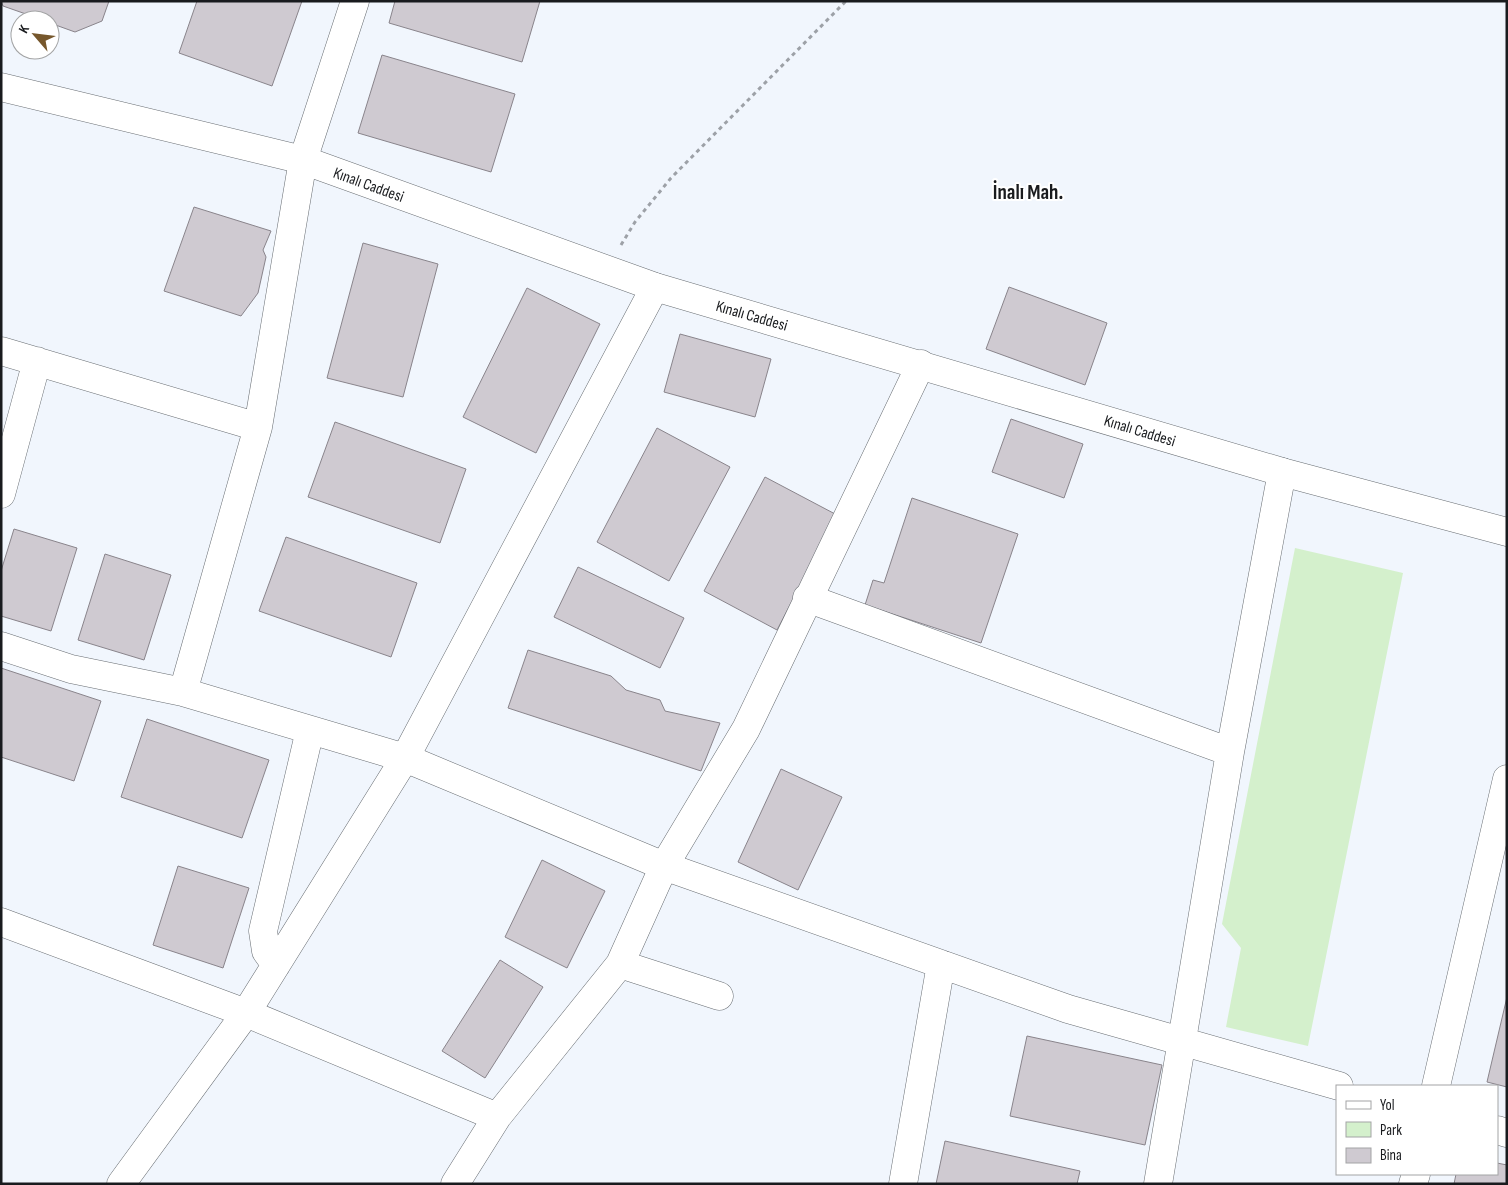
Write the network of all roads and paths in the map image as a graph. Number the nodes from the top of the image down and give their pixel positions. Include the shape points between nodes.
1 (355, 1) edge
2 (846, 1) edge
3 (1, 87) edge
4 (303, 160) junction
5 (608, 270) junction
6 (656, 287) junction
7 (1, 351) edge
8 (37, 361) junction
9 (921, 364) junction
10 (258, 427) junction
11 (1282, 472) junction
12 (1, 494) edge
13 (1507, 532) edge
14 (807, 598) junction
15 (1, 646) edge
16 (183, 692) junction
17 (310, 730) junction
18 (1230, 752) junction
19 (405, 758) junction
20 (1507, 779) edge
21 (664, 866) junction
22 (1, 922) edge
23 (620, 964) junction
24 (941, 964) junction
25 (276, 965) junction
26 (719, 996) dead end
27 (246, 1013) junction
28 (1182, 1042) junction
29 (1336, 1085) edge
30 (1436, 1085) edge
31 (497, 1117) junction
32 (121, 1184) edge
33 (455, 1184) edge
34 (903, 1184) edge
35 (1158, 1184) edge

1 - 4 street
2 - 5 path via 652,200 635,222
3 - 4 street, Kınalı Caddesi
4 - 5 street, Kınalı Caddesi
4 - 10 street
5 - 6 street, Kınalı Caddesi
6 - 9 street, Kınalı Caddesi
6 - 19 street
7 - 8 street
8 - 10 street
8 - 12 street
9 - 11 street, Kınalı Caddesi
9 - 14 street
10 - 16 street
11 - 13 street, Kınalı Caddesi
11 - 18 street
14 - 18 street
14 - 21 street via 746,729
15 - 16 street via 71,669
16 - 17 street
17 - 19 street
17 - 25 street via 262,931 266,951
18 - 28 street
19 - 21 street
19 - 25 street
20 - 30 street
21 - 23 street
21 - 24 street
22 - 27 street
23 - 26 street
23 - 31 street
24 - 28 street via 1068,1009
24 - 34 street
25 - 27 street
27 - 31 street
27 - 32 street
28 - 29 street
28 - 35 street
31 - 33 street

